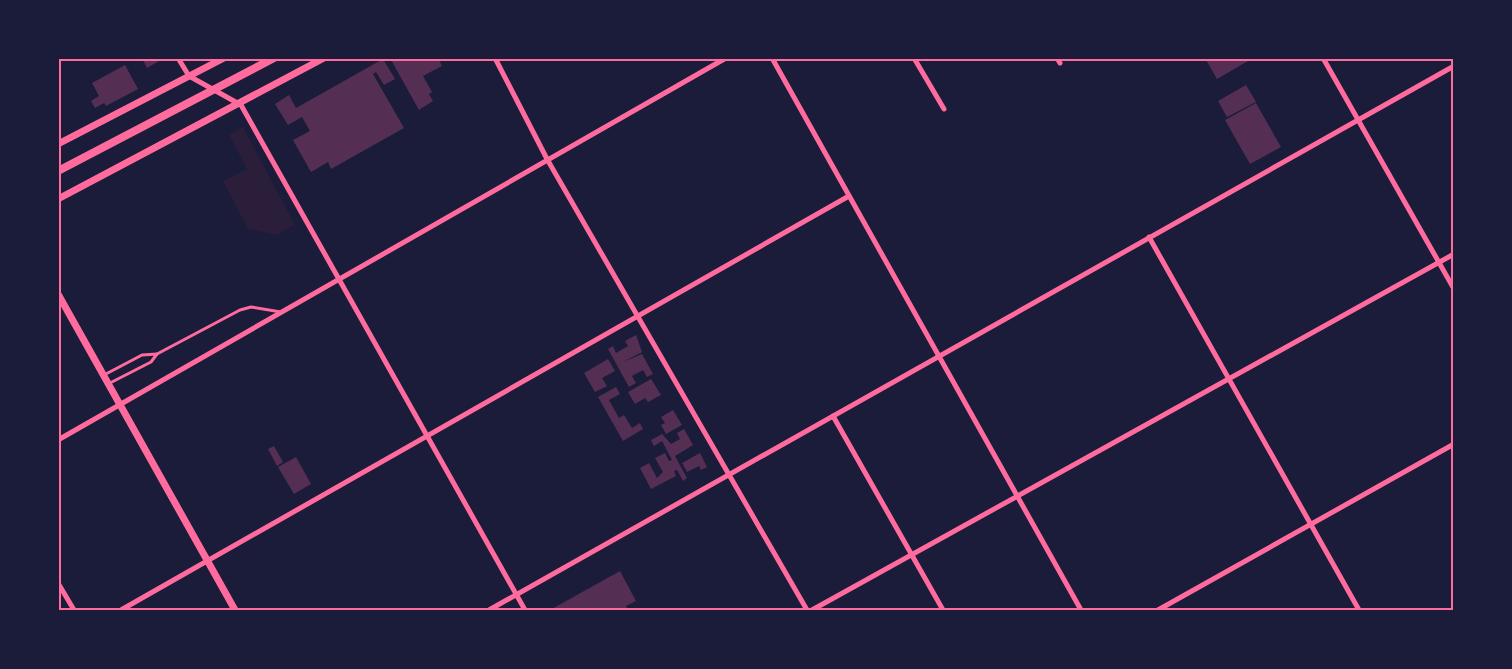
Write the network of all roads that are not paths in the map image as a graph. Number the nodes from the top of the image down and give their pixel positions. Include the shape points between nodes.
1 (178, 58) edge
2 (225, 58) edge
3 (274, 58) edge
4 (324, 58) edge
5 (495, 58) edge
6 (726, 58) edge
7 (772, 58) edge
8 (914, 58) edge
9 (1323, 58) edge
10 (1454, 66) edge
11 (189, 76) junction
12 (215, 90) junction
13 (241, 105) junction
14 (944, 109) dead end
15 (1358, 119) junction
16 (58, 144) edge
17 (547, 159) junction
18 (58, 171) edge
19 (849, 196) junction
20 (58, 199) edge
21 (1149, 237) junction
22 (1454, 254) edge
23 (1438, 262) junction
24 (338, 278) junction
25 (1454, 289) edge
26 (58, 294) edge
27 (281, 312) junction
28 (637, 317) junction
29 (157, 354) junction
30 (939, 356) junction
31 (103, 375) junction
32 (1228, 379) junction
33 (108, 385) junction
34 (120, 406) junction
35 (833, 416) junction
36 (427, 437) junction
37 (58, 440) edge
38 (1454, 444) edge
39 (729, 475) junction
40 (1017, 496) junction
41 (1310, 525) junction
42 (911, 555) junction
43 (208, 561) junction
44 (58, 583) edge
45 (516, 595) junction
46 (74, 610) edge
47 (121, 610) edge
48 (235, 610) edge
49 (489, 610) edge
50 (525, 610) edge
51 (807, 610) edge
52 (812, 610) edge
53 (943, 610) edge
54 (1081, 610) edge
55 (1158, 610) edge
56 (1359, 610) edge

1 - 11 street
2 - 11 street
3 - 12 main road
4 - 13 street
5 - 17 street
6 - 17 street
7 - 19 street
8 - 14 street
9 - 15 street
10 - 15 street
11 - 12 street
11 - 16 street
12 - 13 street
12 - 18 main road
13 - 20 street
13 - 24 street
15 - 21 street
15 - 23 street
17 - 24 street
17 - 28 street
19 - 28 street
19 - 30 street
21 - 30 street
21 - 32 street
22 - 23 street
23 - 25 street
23 - 32 street
24 - 27 street
24 - 36 street
26 - 31 street
27 - 29 lane via 251,307 240,310
27 - 34 street
28 - 36 street
28 - 39 street
29 - 31 lane via 142,355
29 - 33 lane via 151,362
30 - 35 street
30 - 40 street
31 - 33 street
32 - 40 street
32 - 41 street
33 - 34 street
34 - 37 street
34 - 43 street
35 - 39 street
35 - 42 street
36 - 43 street
36 - 45 street
38 - 41 street
39 - 45 street
39 - 51 street
40 - 42 street
40 - 54 street
41 - 55 street
41 - 56 street
42 - 52 street
42 - 53 street
43 - 47 street
43 - 48 street
44 - 46 street
45 - 49 street
45 - 50 street

